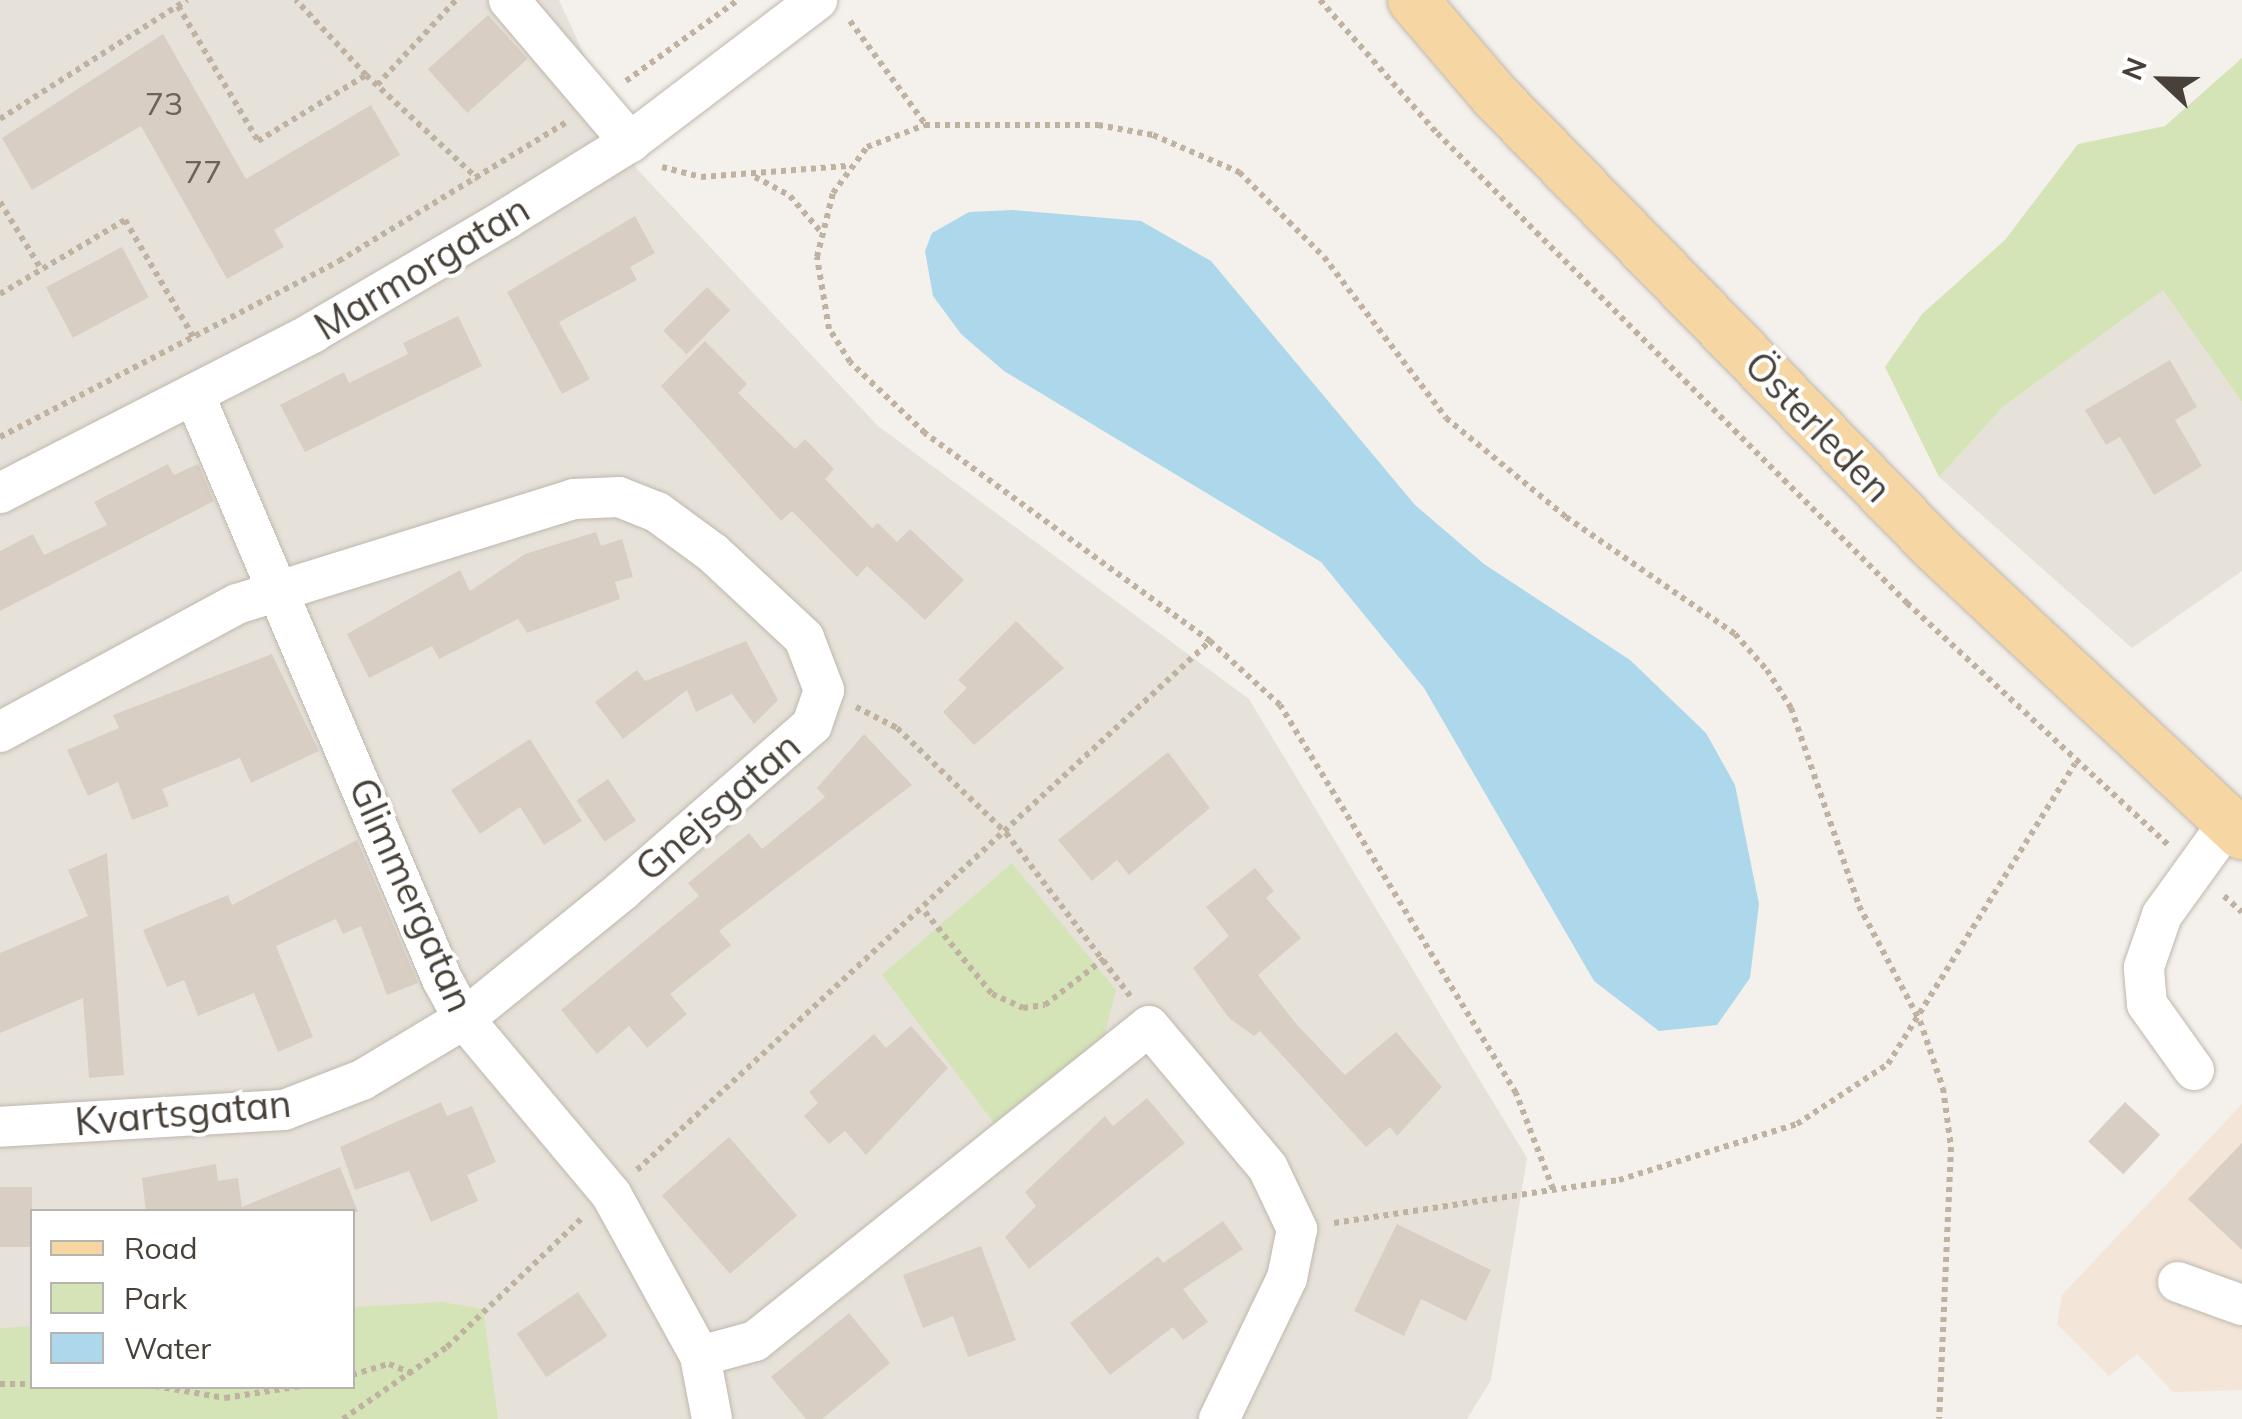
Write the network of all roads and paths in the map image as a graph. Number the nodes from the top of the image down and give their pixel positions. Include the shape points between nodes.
1 (187, 0) edge
2 (296, 0) edge
3 (456, 0) edge
4 (509, 0) edge
5 (738, 0) edge
6 (1320, 0) edge
7 (1413, 0) edge
8 (178, 6) junction
9 (830, 7) edge
10 (366, 75) junction
11 (376, 85) junction
12 (598, 101) junction
13 (0, 118) edge
14 (926, 125) junction
15 (630, 142) junction
16 (848, 166) junction
17 (754, 177) junction
18 (478, 180) junction
19 (0, 202) edge
20 (822, 232) junction
21 (42, 269) junction
22 (0, 294) edge
23 (194, 338) junction
24 (194, 394) junction
25 (0, 437) edge
26 (0, 493) edge
27 (276, 590) junction
28 (1210, 640) junction
29 (824, 690) junction
30 (0, 732) edge
31 (2076, 763) junction
32 (2236, 828) edge
33 (1006, 833) junction
34 (2193, 868) junction
35 (924, 912) junction
36 (2242, 912) edge
37 (1105, 958) junction
38 (464, 1019) junction
39 (1920, 1022) junction
40 (1149, 1026) junction
41 (2194, 1070) dead end
42 (0, 1127) edge
43 (1553, 1189) junction
44 (611, 1194) junction
45 (1297, 1228) junction
46 (2178, 1282) dead end
47 (2242, 1305) edge
48 (700, 1356) junction
49 (355, 1374) edge
50 (414, 1374) junction
51 (0, 1384) edge
52 (30, 1384) edge
53 (173, 1389) edge
54 (282, 1389) edge
55 (343, 1419) edge
56 (712, 1419) edge
57 (1219, 1419) edge
58 (1938, 1419) edge

1 - 8 path
2 - 10 path
3 - 11 path
4 - 12 street
5 - 12 path
6 - 31 path via 1436,133
7 - 32 main road, Österleden via 1495,96 1936,548
8 - 10 path via 258,141
8 - 13 path
9 - 14 path
9 - 15 street, Marmorgatan
10 - 11 path
11 - 18 path
12 - 15 street
12 - 18 path
14 - 16 path via 892,133
14 - 39 path via 1152,134 1240,172 1272,198 1446,418 1566,517 1736,634 1767,670 1812,759 1866,923
15 - 17 path via 672,172
15 - 24 street, Marmorgatan via 312,333
16 - 17 path
16 - 20 path
17 - 20 path via 790,196
18 - 23 path
19 - 21 path
20 - 28 path via 820,294 850,362 1028,514
21 - 22 path
21 - 23 path via 125,220
23 - 25 path
24 - 26 street, Marmorgatan
24 - 27 street, Glimmergatan
27 - 29 street, Gnejsgatan via 574,499 619,497 713,553 804,638
27 - 30 street
27 - 38 street, Glimmergatan
28 - 33 path
28 - 43 path via 1280,705 1326,768 1516,1093
29 - 33 path via 896,728
29 - 38 street, Gnejsgatan via 812,725
31 - 34 path
31 - 39 path
32 - 34 street
33 - 35 path
33 - 37 path
34 - 36 path
34 - 41 street via 2151,940 2142,987 2154,1020
35 - 37 path via 992,994 1023,1008 1046,1005
35 - 44 path
37 - 40 path
38 - 42 street, Kvartsgatan via 362,1080 284,1110
38 - 44 street, Glimmergatan
39 - 43 path via 1888,1064 1797,1124 1619,1180
39 - 58 path via 1950,1147
40 - 45 street via 1268,1168
40 - 48 street via 754,1340
43 - 45 path
44 - 48 street, Glimmergatan
44 - 50 path
45 - 57 street via 1287,1278
46 - 47 street
48 - 56 street, Glimmergatan
49 - 50 path via 389,1364
50 - 55 path
51 - 52 path
53 - 54 path via 226,1398

